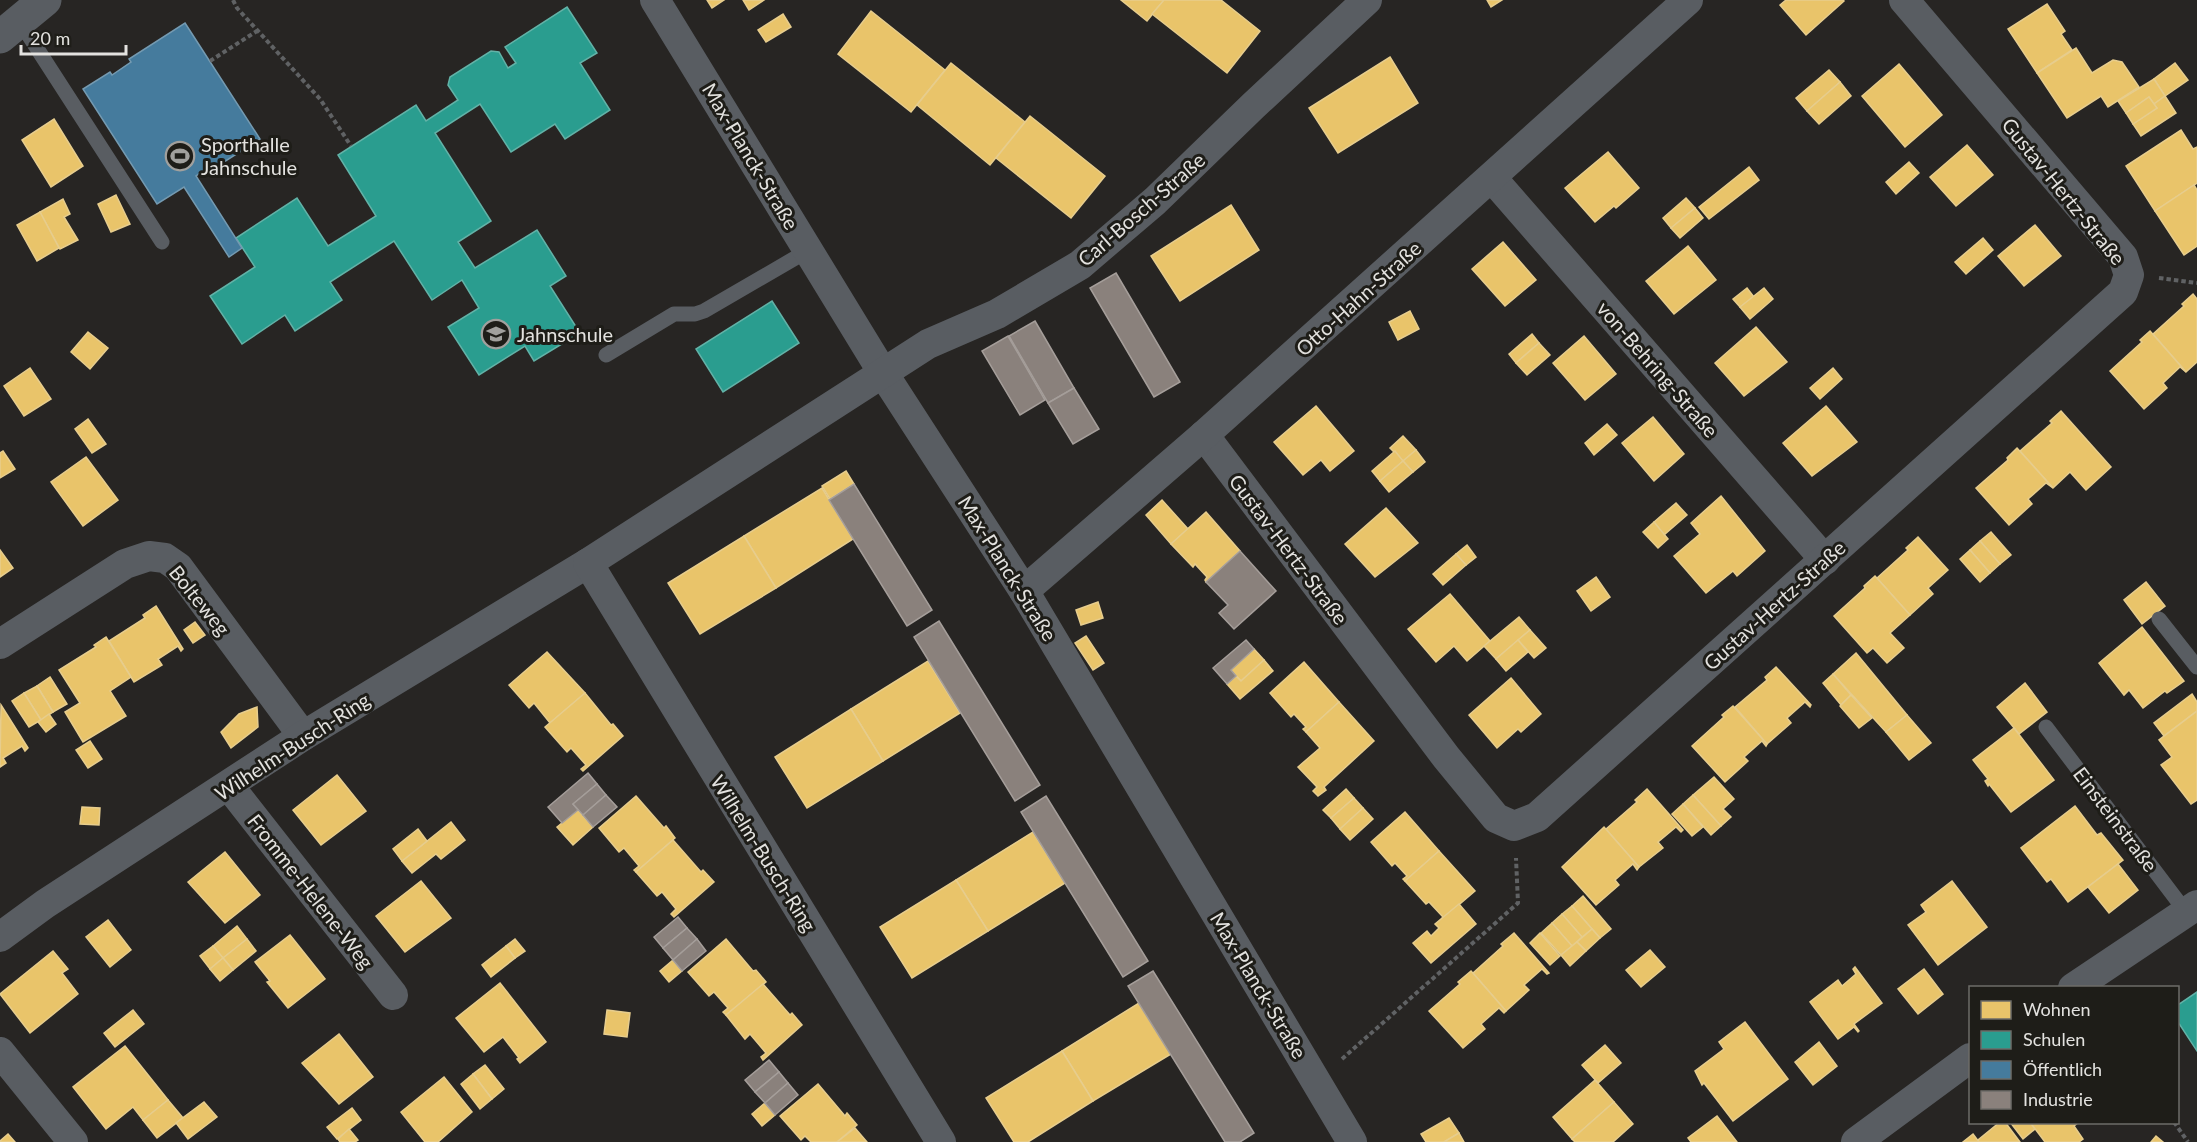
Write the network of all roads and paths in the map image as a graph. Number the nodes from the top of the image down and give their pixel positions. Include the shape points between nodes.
1 (45, 0) edge
2 (233, 0) edge
3 (656, 0) edge
4 (1367, 0) edge
5 (1688, 0) edge
6 (1904, 0) edge
7 (10, 29) edge
8 (257, 31) junction
9 (210, 61) dead end
10 (351, 146) dead end
11 (1492, 178) junction
12 (162, 242) dead end
13 (808, 250) junction
14 (606, 355) dead end
15 (884, 373) junction
16 (1204, 435) junction
17 (1825, 560) junction
18 (588, 563) junction
19 (1024, 591) junction
20 (2159, 618) dead end
21 (0, 644) edge
22 (2197, 667) edge
23 (2046, 727) dead end
24 (303, 736) junction
25 (229, 786) junction
26 (1514, 826) junction
27 (2192, 909) edge
28 (0, 937) edge
29 (2075, 986) edge
30 (393, 995) dead end
31 (0, 1052) edge
32 (1969, 1059) edge
33 (1316, 1082) junction
34 (2175, 1124) edge
35 (73, 1142) edge
36 (941, 1142) edge
37 (1352, 1142) edge
38 (1856, 1142) edge
39 (2188, 1142) edge

1 - 7 street
2 - 8 path
3 - 13 street, Max-Planck-Straße
4 - 15 street, Carl-Bosch-Straße via 1155,201 1080,264 997,314 928,344
5 - 11 street, Otto-Hahn-Straße
6 - 17 street, Gustav-Hertz-Straße via 2123,258 2129,275 2123,292
7 - 12 lane
8 - 9 path
8 - 10 path via 320,99
11 - 16 street, Otto-Hahn-Straße
11 - 17 street, von-Behring-Straße
13 - 14 lane via 704,311 674,314
13 - 15 street, Max-Planck-Straße
15 - 18 street, Wilhelm-Busch-Ring
15 - 19 street, Max-Planck-Straße
16 - 19 street, Otto-Hahn-Straße
16 - 26 street, Gustav-Hertz-Straße via 1446,757 1496,818
17 - 26 street, Gustav-Hertz-Straße via 1537,817
18 - 24 street, Wilhelm-Busch-Ring
18 - 36 street, Wilhelm-Busch-Ring
19 - 33 street, Max-Planck-Straße
20 - 22 lane
21 - 24 street, Bolteweg via 125,564 149,556 165,558 178,567
23 - 27 lane, Einsteinstraße
24 - 25 street, Wilhelm-Busch-Ring
25 - 28 street, Wilhelm-Busch-Ring
25 - 30 street, Fromme-Helene-Weg
26 - 33 path via 1518,903
27 - 29 street, Einsteinstraße
31 - 35 street
32 - 38 street
33 - 37 street, Max-Planck-Straße
34 - 39 path

